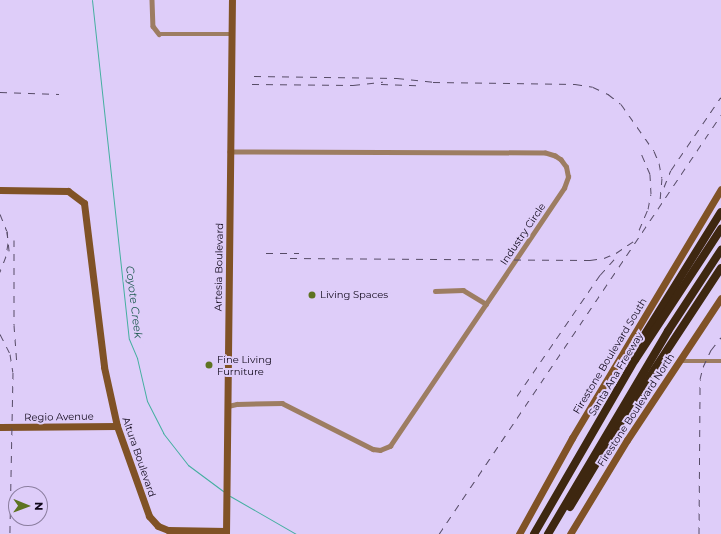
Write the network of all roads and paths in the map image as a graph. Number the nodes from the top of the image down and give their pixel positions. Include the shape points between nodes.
1 (152, 0) edge
2 (232, 0) edge
3 (231, 34) junction
4 (230, 152) junction
5 (721, 189) edge
6 (0, 190) edge
7 (721, 212) edge
8 (721, 229) edge
9 (721, 250) edge
10 (721, 268) edge
11 (435, 291) dead end
12 (721, 298) edge
13 (486, 304) junction
14 (635, 360) junction
15 (679, 361) junction
16 (721, 361) edge
17 (228, 406) junction
18 (117, 426) junction
19 (0, 427) edge
20 (226, 532) edge
21 (519, 534) edge
22 (534, 534) edge
23 (548, 534) edge
24 (554, 534) edge
25 (570, 534) edge

1 - 3 street via 152,23 159,34
2 - 3 street, Artesia Boulevard
3 - 4 street, Artesia Boulevard
4 - 13 street, Industry Circle via 545,154 558,158 564,163 567,171 566,186
4 - 17 street, Artesia Boulevard
5 - 21 street, Firestone Boulevard South via 572,438
6 - 18 street, Altura Boulevard via 68,191 84,203 104,367
7 - 14 highway via 640,342
8 - 14 highway, Santa Ana Freeway
9 - 23 highway via 653,356
10 - 24 highway via 633,402
11 - 13 street via 463,290
12 - 15 street, Firestone Boulevard North
13 - 17 street, Industry Circle via 393,443 385,449 373,449 282,403
14 - 22 highway, Santa Ana Freeway
15 - 16 street
15 - 25 street, Firestone Boulevard North
17 - 20 street, Artesia Boulevard
18 - 19 street, Regio Avenue
18 - 20 street, Altura Boulevard via 149,516 155,524 168,530

